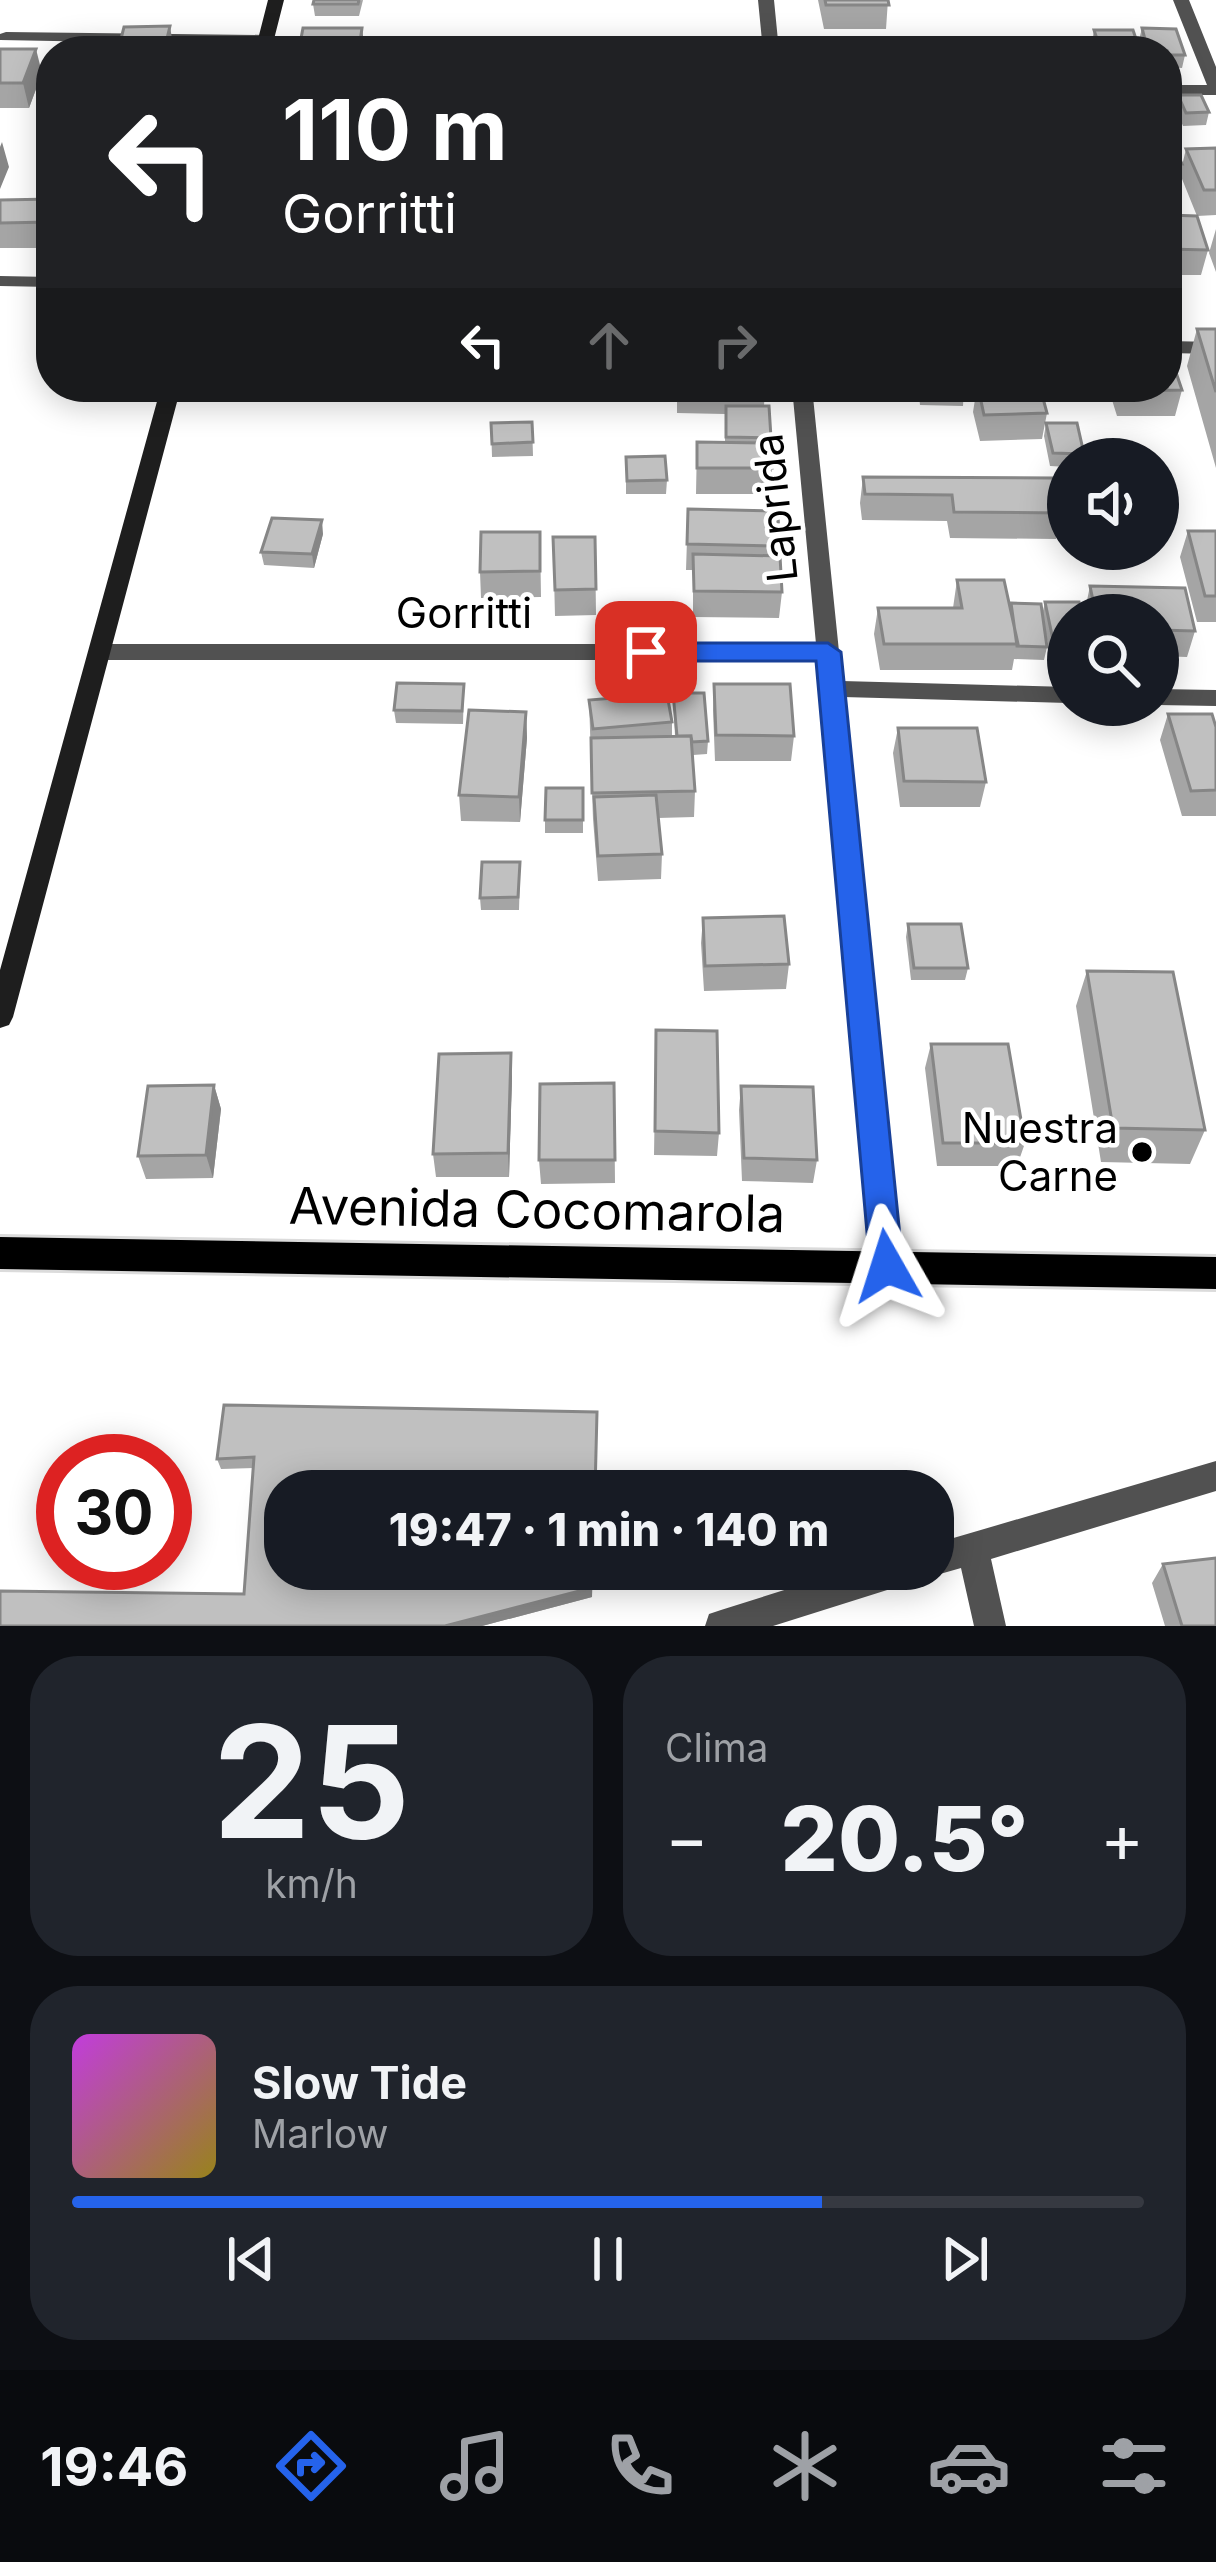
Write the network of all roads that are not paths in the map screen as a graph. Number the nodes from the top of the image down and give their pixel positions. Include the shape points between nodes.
1 (276, 0) edge
2 (766, 0) edge
3 (1181, 0) edge
4 (267, 36) edge
5 (770, 36) edge
6 (7, 37) dead end
7 (36, 38) edge
8 (1216, 88) edge
9 (1182, 89) edge
10 (0, 281) edge
11 (36, 282) edge
12 (1182, 347) edge
13 (1216, 348) edge
14 (167, 402) edge
15 (803, 402) edge
16 (100, 652) junction
17 (828, 652) junction
18 (831, 689) junction
19 (1047, 694) edge
20 (1179, 697) edge
21 (1216, 698) edge
22 (0, 1017) edge
23 (0, 1253) edge
24 (887, 1266) junction
25 (1216, 1273) edge
26 (1216, 1476) edge
27 (972, 1547) junction
28 (954, 1553) edge
29 (836, 1590) edge
30 (722, 1626) edge
31 (990, 1626) edge

1 - 4 main road
2 - 5 street
3 - 8 street
6 - 7 street
8 - 9 street
10 - 11 street
12 - 13 street
14 - 16 main road
15 - 17 street, Laprida
16 - 17 street, Gorritti
16 - 22 main road
17 - 18 street, Laprida
18 - 19 street
18 - 24 street, Laprida
20 - 21 street
23 - 24 main road, Avenida Cocomarola
24 - 25 main road, Avenida Cocomarola
26 - 27 street
27 - 28 street
27 - 31 street
29 - 30 street

